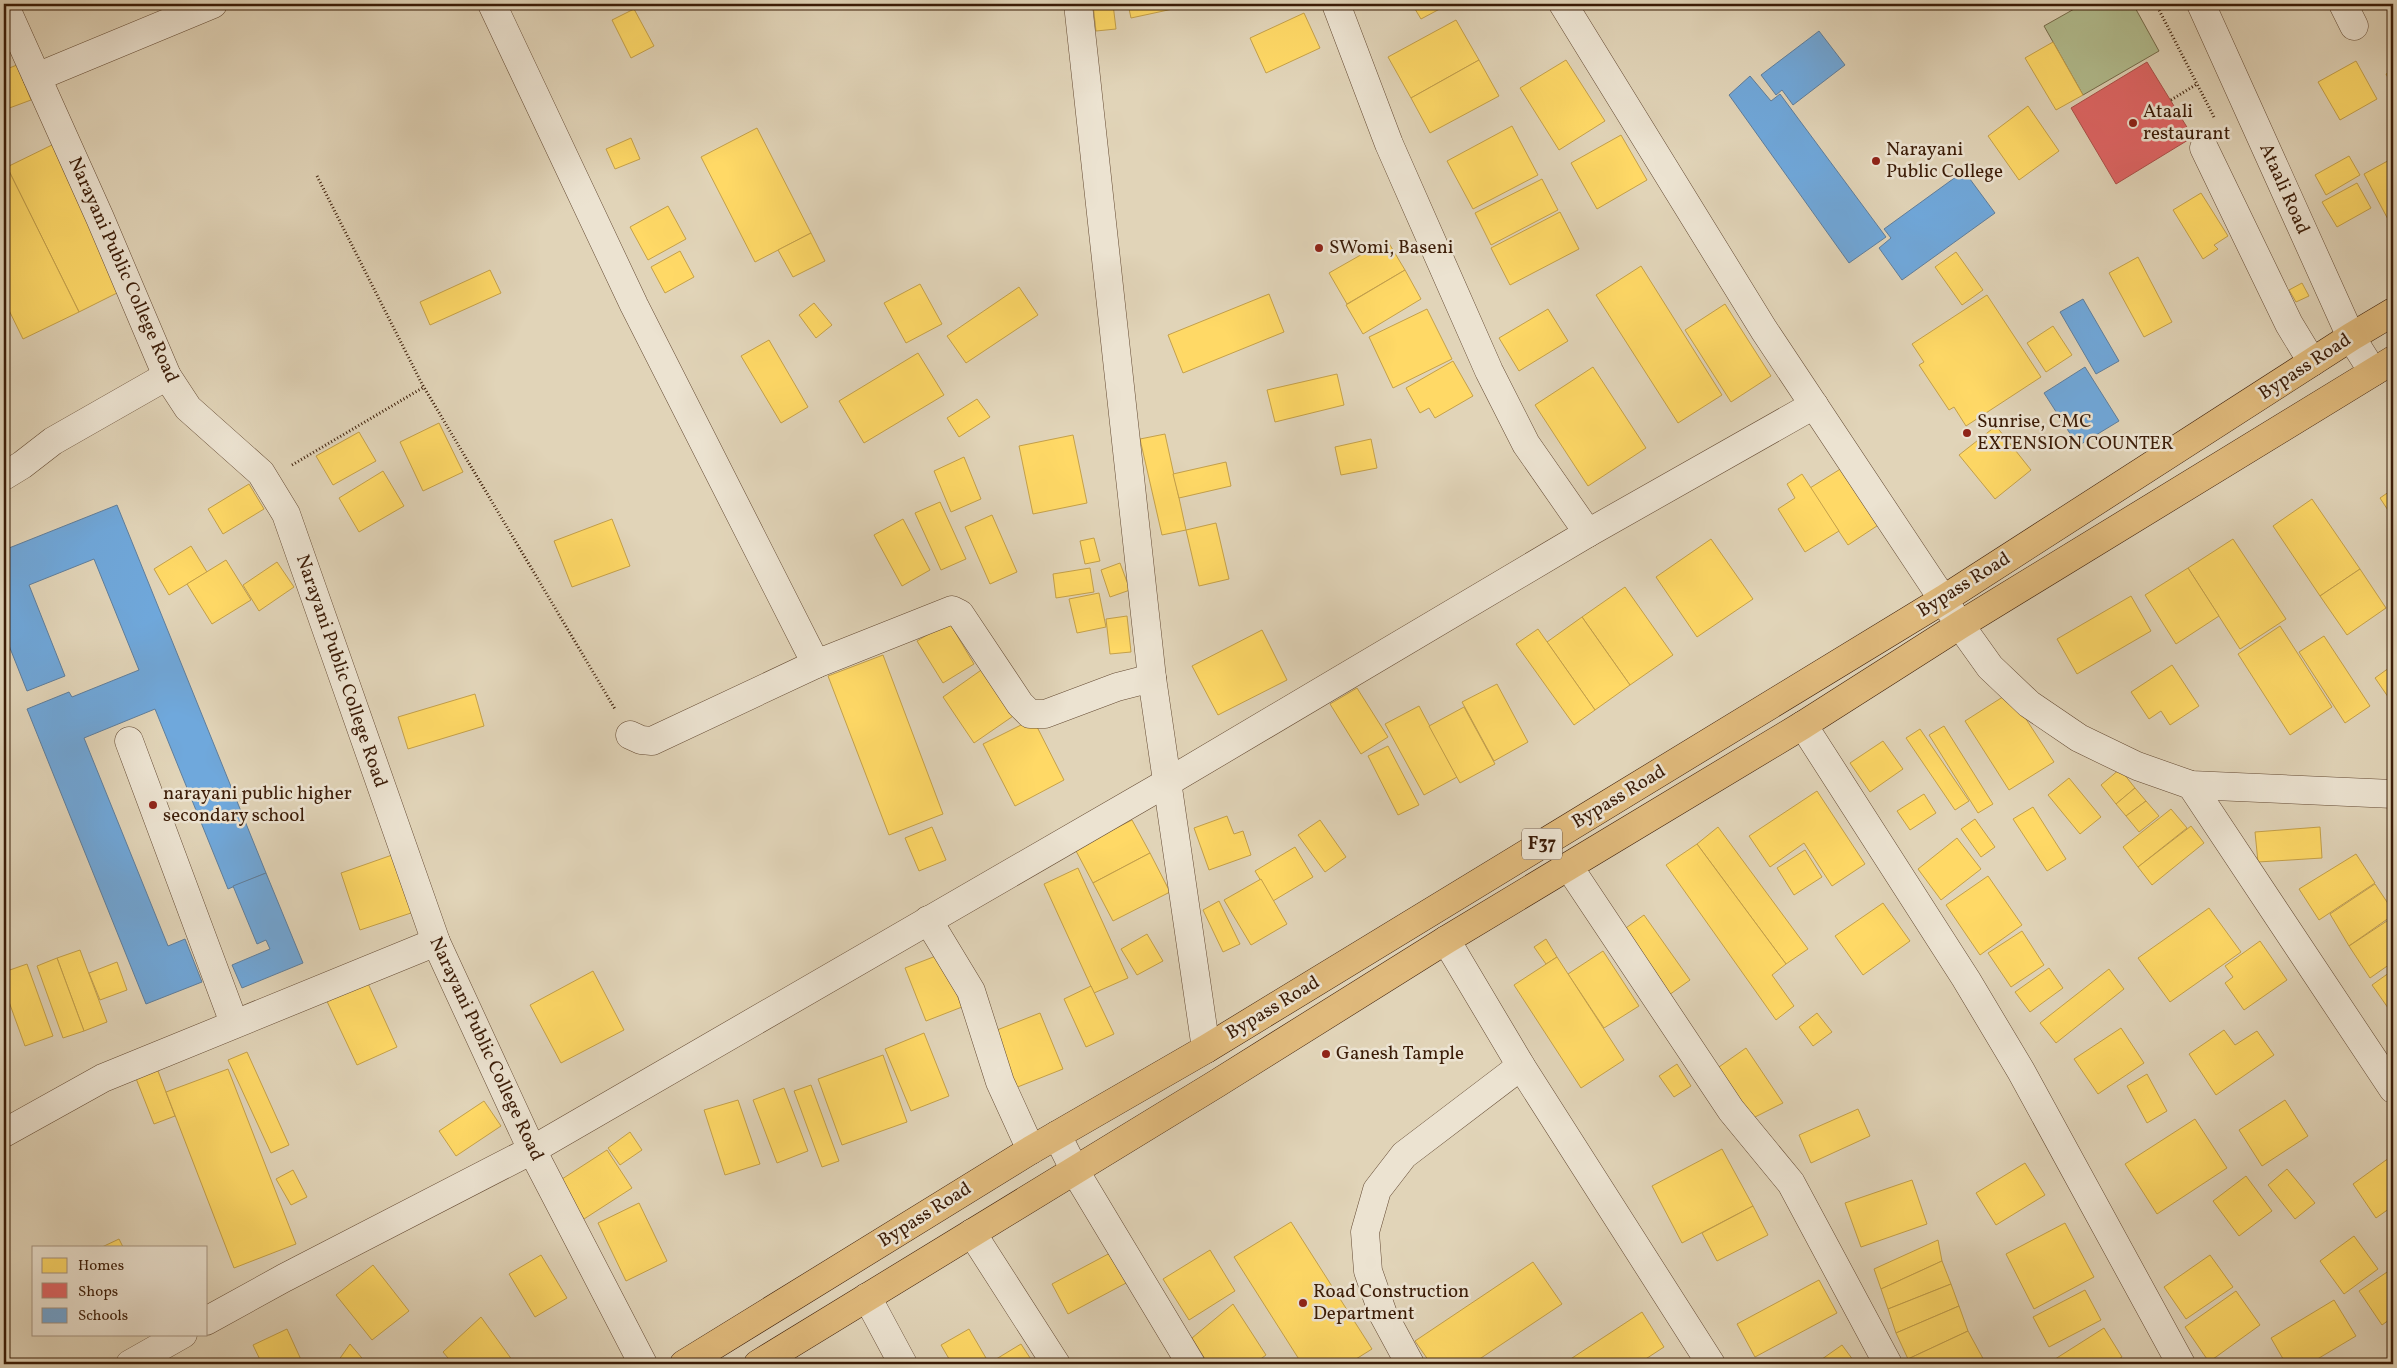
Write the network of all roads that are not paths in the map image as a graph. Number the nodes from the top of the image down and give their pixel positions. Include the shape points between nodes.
1 (4, 4) edge
2 (213, 4) edge
3 (492, 4) edge
4 (1078, 4) edge
5 (1336, 4) edge
6 (1563, 4) edge
7 (2200, 4) edge
8 (37, 77) junction
9 (2204, 148) road end
10 (2390, 321) edge
11 (2351, 337) junction
12 (2312, 362) junction
13 (2383, 366) edge
14 (167, 376) junction
15 (1814, 405) junction
16 (4, 476) edge
17 (1588, 533) junction
18 (1944, 599) junction
19 (1960, 625) junction
20 (816, 664) junction
21 (1152, 678) junction
22 (1803, 725) junction
23 (630, 735) road end
24 (129, 741) dead end
25 (1168, 782) junction
26 (2191, 785) junction
27 (2393, 794) edge
28 (1568, 867) junction
29 (928, 920) junction
30 (1446, 940) junction
31 (436, 942) junction
32 (234, 1023) junction
33 (1206, 1049) junction
34 (1521, 1066) junction
35 (2393, 1089) edge
36 (4, 1133) edge
37 (1057, 1135) junction
38 (532, 1150) junction
39 (1031, 1150) junction
40 (1075, 1171) junction
41 (972, 1233) junction
42 (867, 1297) junction
43 (208, 1320) edge
44 (179, 1336) edge
45 (786, 1357) edge
46 (130, 1364) edge
47 (643, 1364) edge
48 (684, 1364) edge
49 (758, 1364) edge
50 (903, 1364) edge
51 (1056, 1364) edge
52 (1191, 1364) edge
53 (1410, 1364) edge
54 (1711, 1364) edge
55 (1888, 1364) edge
56 (2181, 1364) edge

1 - 8 street, Narayani Public College Road
2 - 8 street
3 - 20 street via 634,305
4 - 21 street
5 - 17 street via 1389,144 1489,371 1526,444
6 - 15 street via 1764,330
7 - 11 street, Ataali Road
8 - 14 street, Narayani Public College Road
9 - 12 street via 2289,324
10 - 11 highway, Bypass Road / F37
11 - 12 highway, Bypass Road / F37
11 - 13 street, Ataali Road
12 - 18 highway, Bypass Road / F37
13 - 19 highway, Bypass Road / F37
14 - 16 street via 53,441
14 - 31 street, Narayani Public College Road via 188,408 261,473 286,514
15 - 17 street
15 - 18 street
17 - 25 street
18 - 19 street
18 - 33 highway, Bypass Road / F37
19 - 22 highway, Bypass Road / F37
19 - 26 street via 1990,666 2028,704 2079,738 2137,766
20 - 21 street via 952,610 960,614 1030,714 1045,714 1117,687
20 - 23 street via 652,740
21 - 25 street
22 - 28 highway, Bypass Road / F37
22 - 56 street via 1966,979 2021,1071
24 - 32 street
25 - 29 street
25 - 33 street
26 - 27 street
26 - 35 street
28 - 30 highway, Bypass Road / F37
28 - 55 street via 1731,1110 1791,1183
29 - 38 street
29 - 39 street via 971,991 1000,1082
30 - 34 street
30 - 40 highway, Bypass Road / F37
31 - 32 street
31 - 38 street, Narayani Public College Road
32 - 36 street via 102,1078
33 - 37 highway, Bypass Road / F37
34 - 53 street via 1404,1155 1376,1190 1366,1232 1368,1271 1383,1314
34 - 54 street
37 - 39 highway, Bypass Road / F37
37 - 40 street
38 - 43 street
38 - 47 street, Narayani Public College Road
39 - 48 highway, Bypass Road / F37
40 - 41 highway, Bypass Road / F37
40 - 52 street
41 - 42 highway, Bypass Road / F37
41 - 51 street
42 - 45 highway, Bypass Road / F37
42 - 50 street
44 - 46 street
45 - 49 highway, Bypass Road / F37

